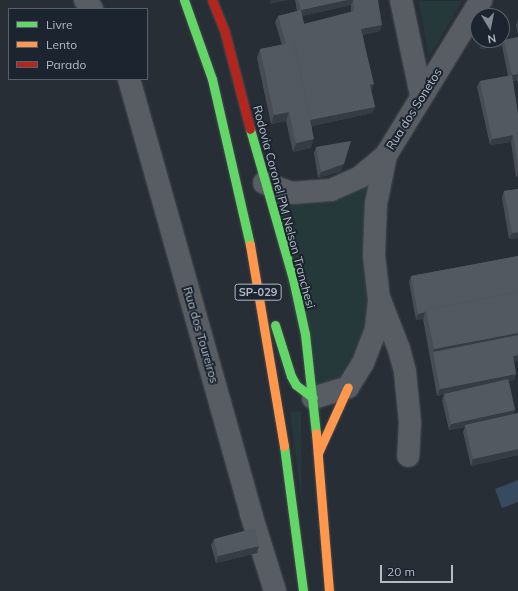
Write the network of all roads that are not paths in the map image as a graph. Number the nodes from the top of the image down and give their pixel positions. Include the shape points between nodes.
1 (85, 0) edge
2 (184, 0) edge
3 (212, 0) edge
4 (401, 0) edge
5 (480, 0) edge
6 (91, 8) edge
7 (129, 80) edge
8 (421, 95) junction
9 (386, 155) junction
10 (264, 183) junction
11 (249, 237) junction
12 (379, 299) junction
13 (348, 387) junction
14 (313, 398) junction
15 (317, 454) junction
16 (408, 456) dead end
17 (276, 591) edge
18 (303, 591) edge
19 (329, 591) edge

1 - 6 street
2 - 11 highway, SP-029 via 212,80
3 - 10 highway, Rodovia Coronel PM Nelson Tranchesi / SP-029 via 225,33
4 - 8 street
5 - 8 street, Rua dos Sonetos
7 - 17 street, Rua dos Toureiros via 251,514
8 - 9 street, Rua dos Sonetos
9 - 10 street via 360,177 331,190 291,193
9 - 12 street, Rua dos Sonetos via 376,204 374,254
10 - 14 highway, Rodovia Coronel PM Nelson Tranchesi / SP-029 via 293,279 305,334
11 - 14 highway via 291,376 296,385
11 - 18 highway, SP-029 via 293,503
12 - 13 street, Rua dos Sonetos via 376,329 363,363
12 - 16 street, Rua dos Sonetos via 399,349 405,372 410,422
13 - 14 street
13 - 15 highway
14 - 15 highway, Rodovia Coronel PM Nelson Tranchesi / SP-029
15 - 19 highway, Rodovia Coronel PM Nelson Tranchesi / SP-029

